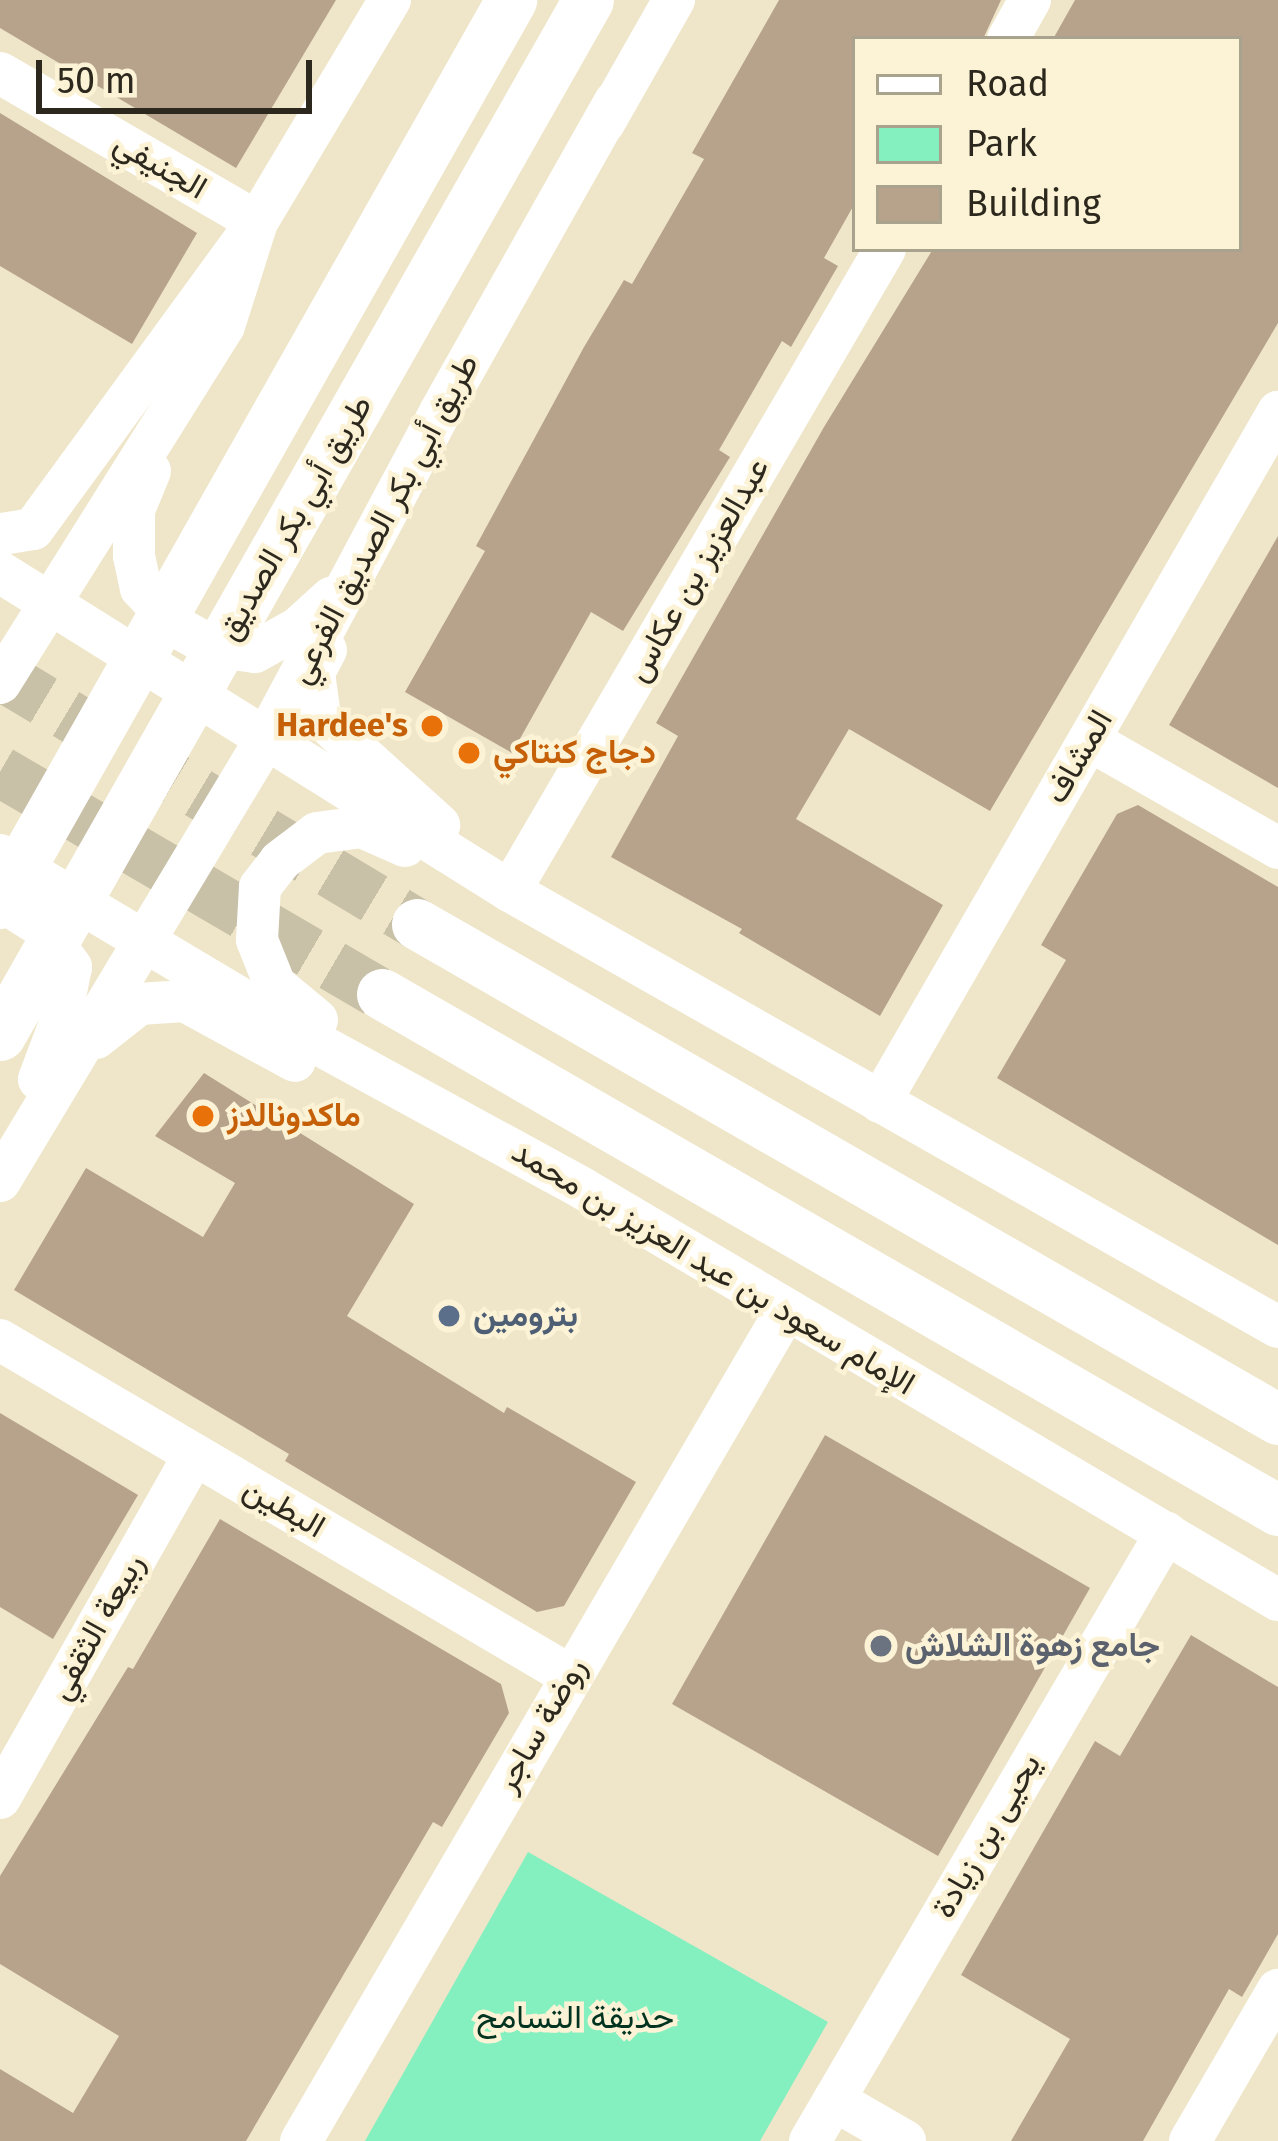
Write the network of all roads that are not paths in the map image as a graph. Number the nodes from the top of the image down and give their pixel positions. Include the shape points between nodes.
1 (390, 0) edge
2 (511, 0) edge
3 (588, 0) edge
4 (674, 0) edge
5 (1030, 0) edge
6 (1010, 36) edge
7 (0, 73) edge
8 (615, 102) junction
9 (257, 222) junction
10 (883, 252) edge
11 (224, 326) junction
12 (440, 412) junction
13 (1278, 412) edge
14 (0, 534) edge
15 (0, 572) edge
16 (49, 602) junction
17 (164, 614) junction
18 (0, 683) edge
19 (1089, 740) junction
20 (264, 742) junction
21 (1278, 848) edge
22 (0, 855) edge
23 (511, 891) junction
24 (0, 902) edge
25 (417, 924) tunnel mouth
26 (146, 941) junction
27 (382, 994) tunnel mouth
28 (0, 1036) edge
29 (880, 1102) junction
30 (40, 1115) junction
31 (471, 1126) junction
32 (0, 1161) edge
33 (0, 1181) edge
34 (785, 1312) junction
35 (1278, 1328) edge
36 (0, 1340) edge
37 (1278, 1419) edge
38 (194, 1455) junction
39 (1278, 1510) edge
40 (1166, 1533) junction
41 (1278, 1600) edge
42 (569, 1675) junction
43 (0, 1798) edge
44 (1278, 1990) edge
45 (834, 2100) junction
46 (301, 2141) edge
47 (810, 2141) edge
48 (905, 2141) edge
49 (1190, 2141) edge

1 - 9 street
2 - 17 main road, طريق أبي بكر الصديق
3 - 28 main road, طريق أبي بكر الصديق
4 - 8 street, طريق أبي بكر الصديق الفرعي
5 - 6 street
7 - 9 street, الجنيفي
8 - 12 street, طريق أبي بكر الصديق الفرعي
8 - 23 street, طريق أبي بكر الصديق الفرعي via 314,673 320,717
9 - 11 street
9 - 14 street via 33,529
10 - 23 street, عبدالعزيز بن عكاس
11 - 16 street
11 - 17 street via 134,510 141,588
12 - 17 street via 320,613 255,652 211,646
12 - 20 street, طريق أبي بكر الصديق الفرعي
13 - 19 street, المشاف
15 - 16 street
16 - 18 street
16 - 20 street
17 - 24 main road, طريق أبي بكر الصديق
19 - 21 street
19 - 29 street, المشاف
20 - 23 street
20 - 26 street, طريق أبي بكر الصديق الفرعي
22 - 26 street, الإمام سعود بن عبد العزيز بن محمد
23 - 29 street
23 - 31 street via 362,827 317,832 260,886 257,940 275,985
24 - 32 street via 41,926 71,967 59,1026
25 - 37 main road
26 - 30 street, طريق أبي بكر الصديق الفرعي
26 - 31 street, الإمام سعود بن عبد العزيز بن محمد
27 - 39 main road, الإمام سعود بن عبد العزيز بن محمد
29 - 35 street
30 - 31 street via 101,1033 139,1004 185,1001 281,1055
30 - 33 street, طريق أبي بكر الصديق الفرعي
31 - 34 street, الإمام سعود بن عبد العزيز بن محمد
34 - 40 street, الإمام سعود بن عبد العزيز بن محمد
34 - 42 street, روضة ساجر
36 - 38 street, البطين
38 - 42 street, البطين
38 - 43 street, ربيعة الثقفي
40 - 41 street, الإمام سعود بن عبد العزيز بن محمد
40 - 45 street, يحيى بن زيادة
42 - 46 street, روضة ساجر
44 - 49 street
45 - 47 street, يحيى بن زيادة
45 - 48 street

